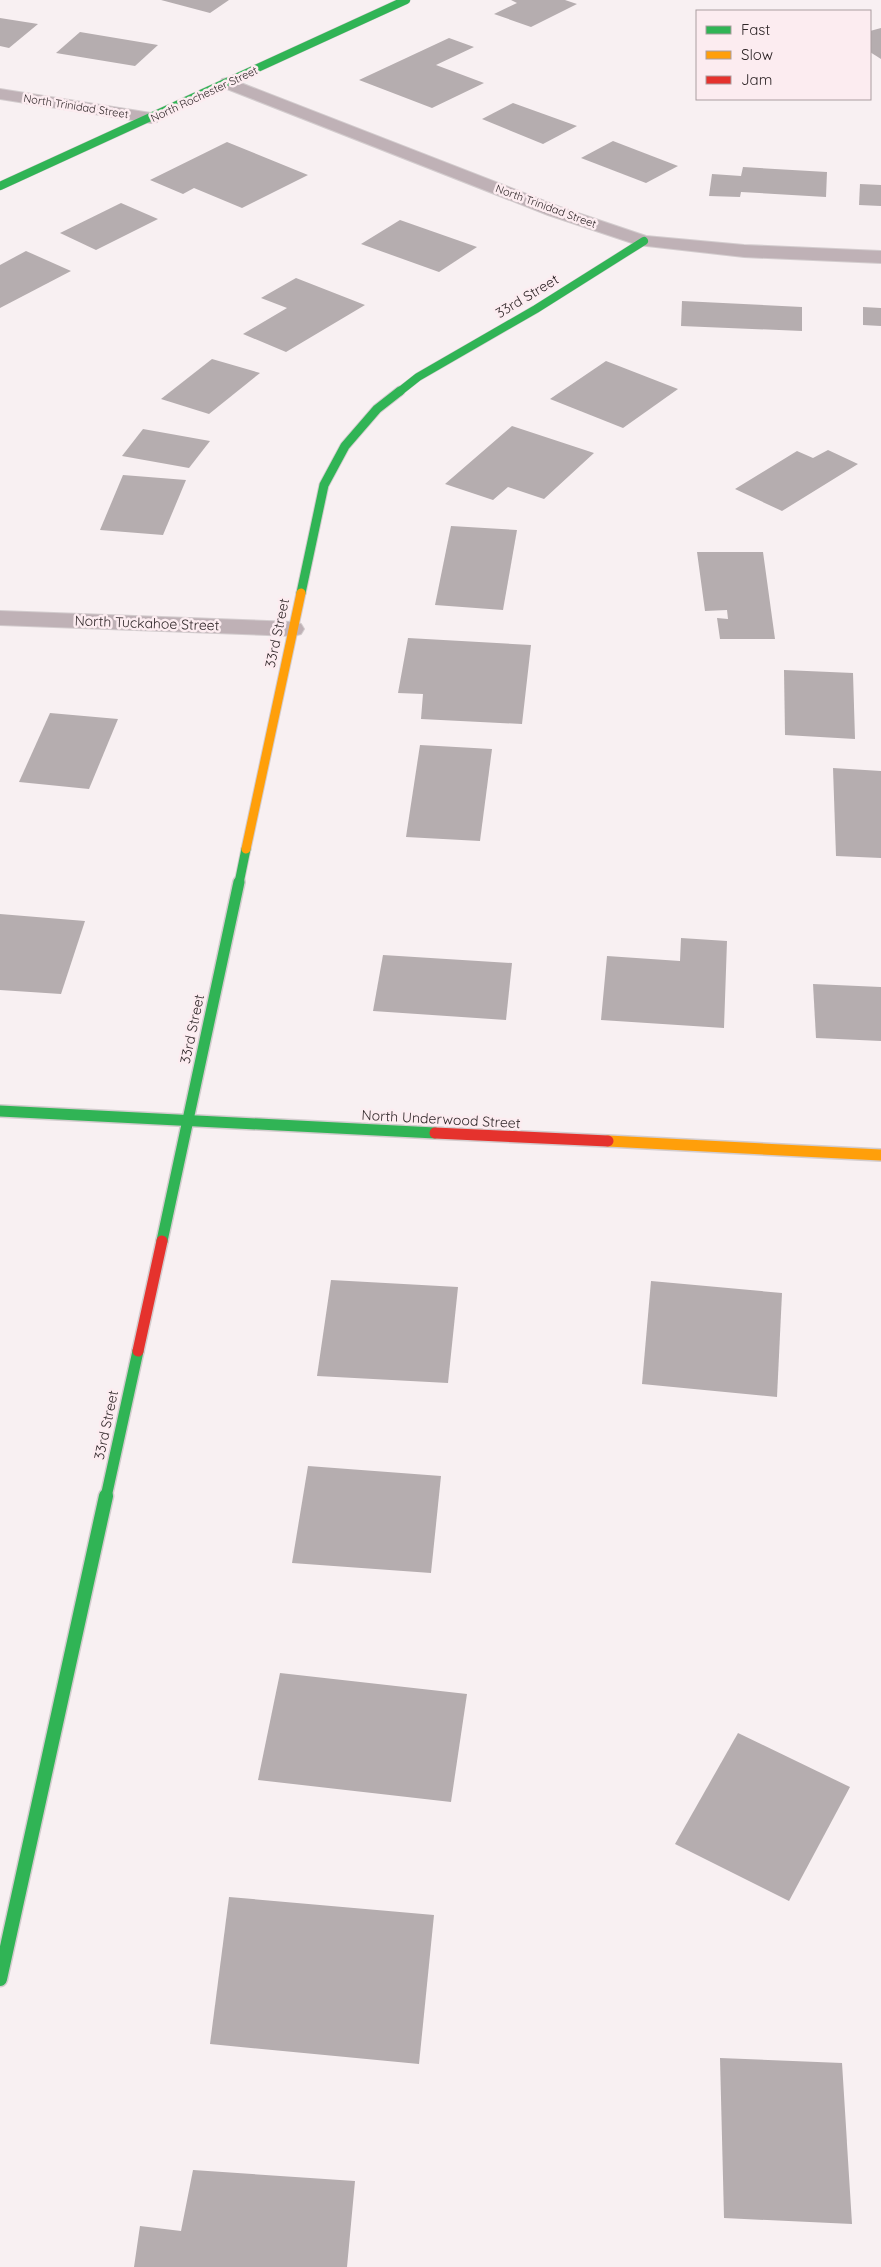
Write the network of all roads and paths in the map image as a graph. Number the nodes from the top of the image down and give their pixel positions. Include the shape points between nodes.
1 (406, 0) edge
2 (228, 83) junction
3 (0, 94) edge
4 (151, 118) junction
5 (0, 186) edge
6 (644, 241) junction
7 (881, 257) edge
8 (0, 618) edge
9 (293, 628) junction
10 (0, 1111) edge
11 (188, 1121) junction
12 (881, 1155) edge
13 (0, 1979) edge

1 - 2 street, North Rochester Street
2 - 4 street, North Rochester Street
2 - 6 street, North Trinidad Street via 554,211
3 - 4 street, North Trinidad Street
4 - 5 street, North Rochester Street
6 - 7 street, North Trinidad Street via 744,251
6 - 9 street, 33rd Street via 536,309 418,377 377,409 345,446 324,485
8 - 9 street, North Tuckahoe Street
9 - 11 street, 33rd Street
10 - 11 street, North Underwood Street
11 - 12 street, North Underwood Street
11 - 13 street, 33rd Street

